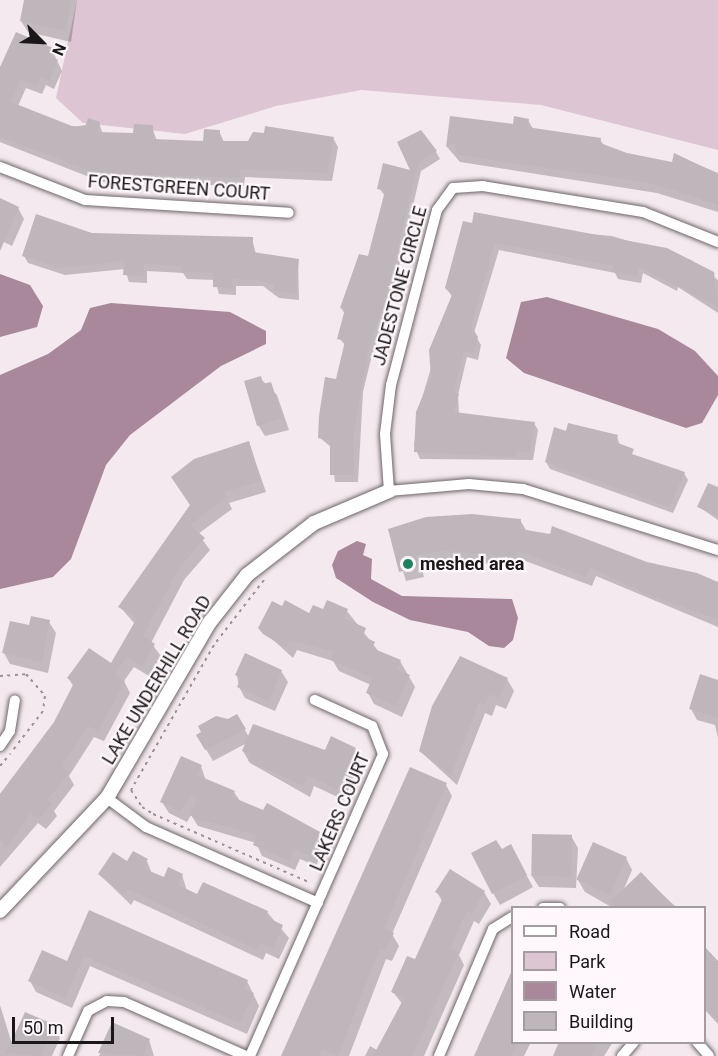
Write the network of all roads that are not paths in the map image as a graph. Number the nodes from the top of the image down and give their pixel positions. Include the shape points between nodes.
1 (0, 167) edge
2 (289, 213) dead end
3 (718, 242) edge
4 (389, 491) junction
5 (718, 550) edge
6 (15, 700) dead end
7 (315, 700) dead end
8 (0, 746) edge
9 (107, 798) junction
10 (318, 903) junction
11 (0, 911) edge
12 (511, 918) edge
13 (632, 1044) edge
14 (699, 1044) edge
15 (68, 1056) edge
16 (248, 1056) edge
17 (439, 1056) edge
18 (622, 1056) edge
19 (709, 1056) edge

1 - 2 street, FORESTGREEN COURT via 85,200
3 - 4 street, JADESTONE CIRCLE via 631,210 483,186 448,191 437,210 389,398
4 - 5 street, LAKE UNDERHILL ROAD via 469,484 523,489
4 - 9 street, LAKE UNDERHILL ROAD via 314,523 247,575 210,622
6 - 8 street via 10,731
7 - 10 street, LAKERS COURT via 372,726 383,750
9 - 10 street via 146,827
9 - 11 street, LAKE UNDERHILL ROAD
10 - 16 street, LAKERS COURT
12 - 17 street via 493,929
13 - 18 street
14 - 19 street
15 - 16 street via 88,1011 107,1001 124,1002

